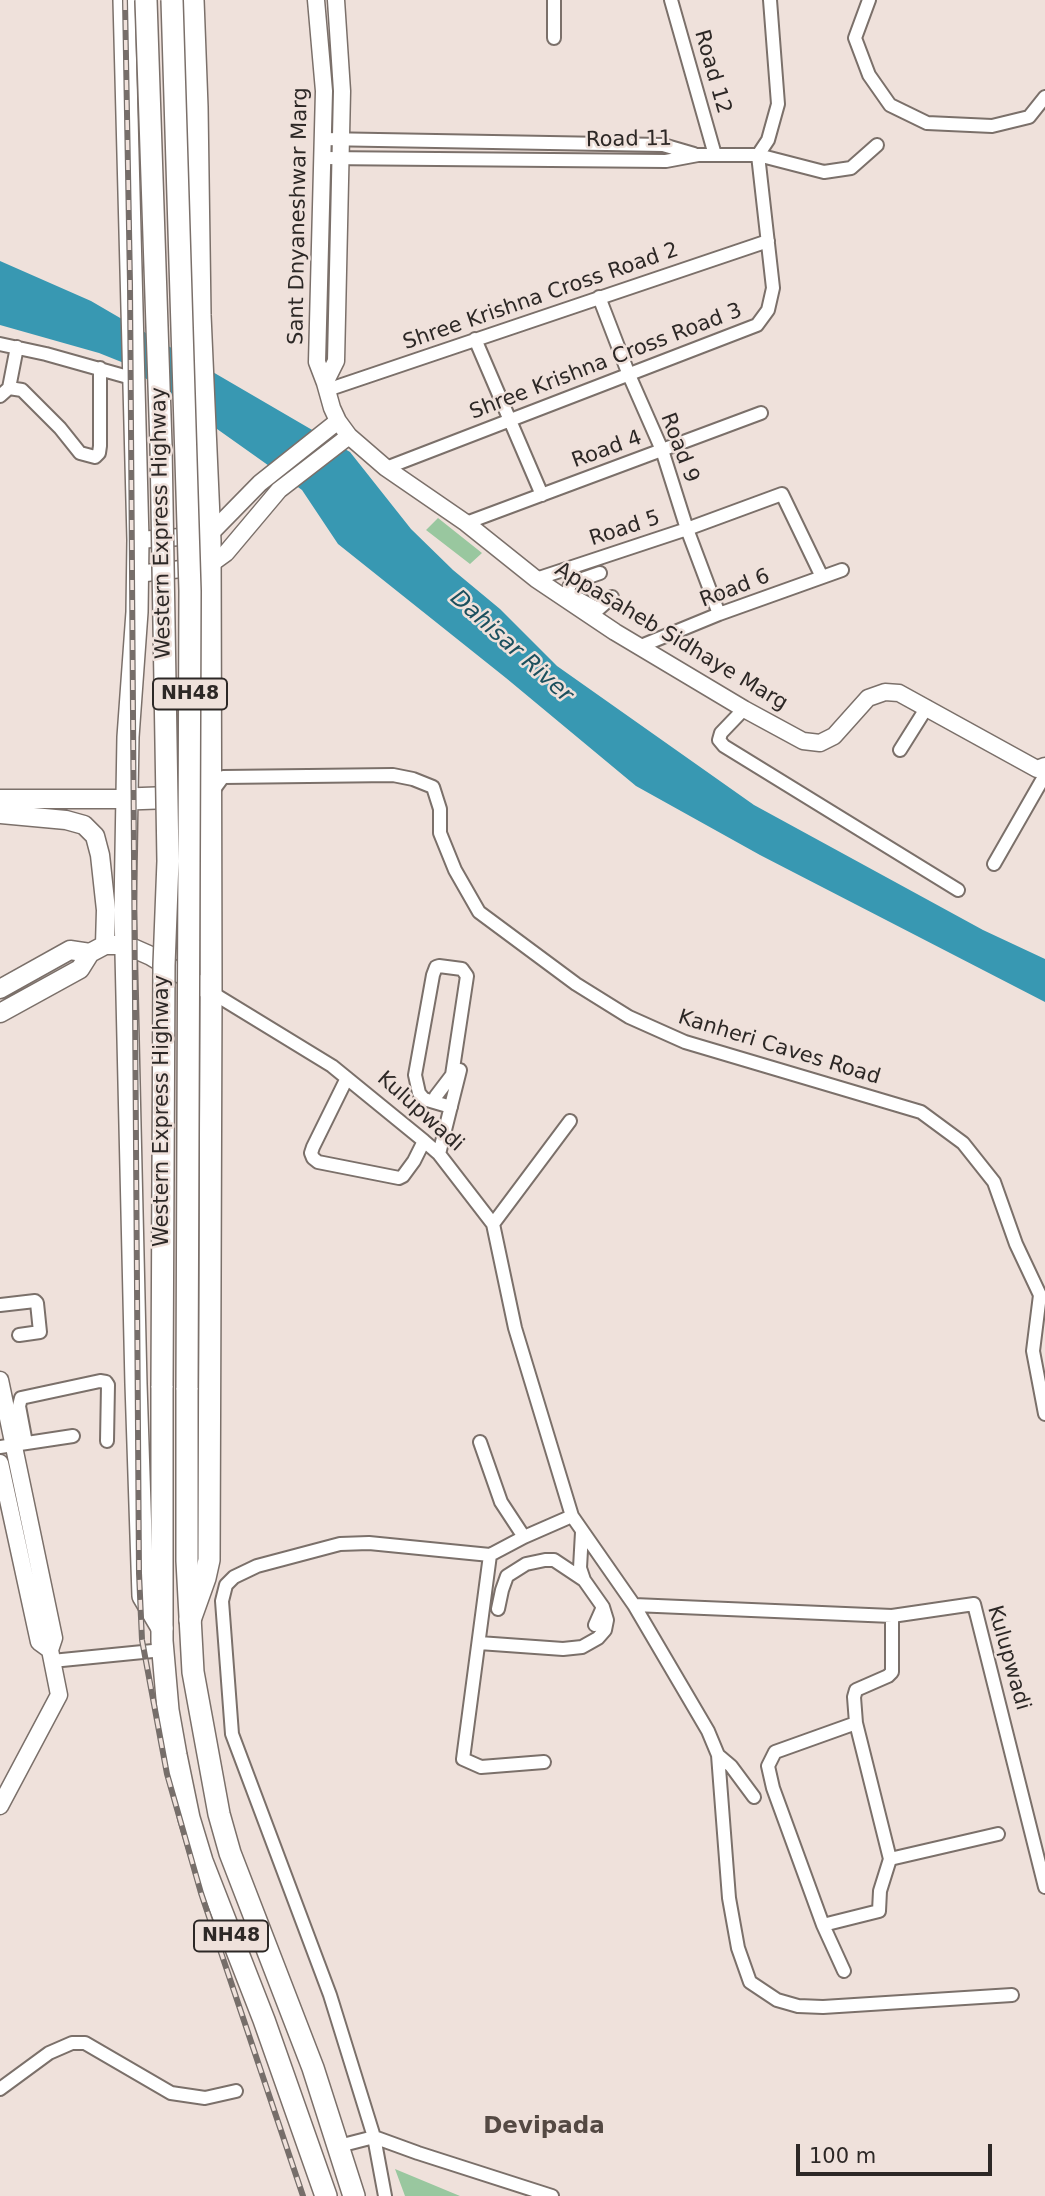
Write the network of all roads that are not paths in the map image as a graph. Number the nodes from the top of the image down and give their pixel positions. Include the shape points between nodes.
1 (124, 0) edge
2 (146, 0) edge
3 (172, 0) edge
4 (192, 0) edge
5 (316, 0) edge
6 (336, 0) edge
7 (554, 0) edge
8 (671, 0) edge
9 (769, 0) edge
10 (869, 0) edge
11 (554, 37) dead end
12 (1045, 97) edge
13 (322, 139) junction
14 (341, 140) junction
15 (877, 145) dead end
16 (698, 155) junction
17 (715, 155) junction
18 (758, 155) junction
19 (322, 158) junction
20 (341, 159) junction
21 (768, 241) junction
22 (600, 298) junction
23 (475, 339) junction
24 (0, 344) edge
25 (17, 347) junction
26 (100, 368) junction
27 (629, 375) junction
28 (135, 382) junction
29 (326, 386) junction
30 (5, 392) edge
31 (761, 413) dead end
32 (338, 421) junction
33 (510, 421) junction
34 (342, 441) junction
35 (662, 450) junction
36 (206, 454) junction
37 (386, 468) junction
38 (542, 495) junction
39 (466, 523) junction
40 (687, 529) junction
41 (209, 535) junction
42 (138, 540) junction
43 (577, 565) junction
44 (208, 566) junction
45 (842, 570) dead end
46 (600, 573) dead end
47 (137, 574) junction
48 (822, 577) junction
49 (585, 578) junction
50 (536, 579) junction
51 (612, 597) dead end
52 (595, 612) junction
53 (719, 614) junction
54 (641, 646) junction
55 (927, 707) junction
56 (744, 709) junction
57 (900, 750) dead end
58 (1041, 768) edge
59 (210, 795) junction
60 (0, 799) edge
61 (128, 799) junction
62 (0, 814) edge
63 (993, 864) dead end
64 (958, 890) dead end
65 (113, 932) junction
66 (0, 989) edge
67 (211, 992) junction
68 (0, 1013) edge
69 (462, 1062) dead end
70 (347, 1078) junction
71 (434, 1102) junction
72 (451, 1107) junction
73 (570, 1121) dead end
74 (424, 1141) junction
75 (439, 1154) junction
76 (493, 1224) junction
77 (0, 1305) edge
78 (19, 1335) dead end
79 (0, 1380) edge
80 (1045, 1414) edge
81 (73, 1436) dead end
82 (107, 1441) dead end
83 (480, 1442) dead end
84 (13, 1445) edge
85 (0, 1463) edge
86 (572, 1516) junction
87 (582, 1532) junction
88 (524, 1537) junction
89 (490, 1555) junction
90 (205, 1578) junction
91 (584, 1580) junction
92 (226, 1585) junction
93 (634, 1605) junction
94 (603, 1607) junction
95 (498, 1609) dead end
96 (892, 1616) junction
97 (189, 1622) junction
98 (595, 1625) dead end
99 (162, 1628) junction
100 (479, 1643) junction
101 (163, 1650) junction
102 (51, 1656) junction
103 (856, 1723) junction
104 (718, 1755) junction
105 (544, 1762) dead end
106 (754, 1797) dead end
107 (0, 1806) edge
108 (998, 1834) dead end
109 (890, 1859) junction
110 (1045, 1887) edge
111 (823, 1925) junction
112 (844, 1971) dead end
113 (1012, 1995) dead end
114 (0, 2089) edge
115 (236, 2091) dead end
116 (374, 2137) junction
117 (339, 2146) junction
118 (326, 2196) edge
119 (354, 2196) edge
120 (385, 2196) edge
121 (552, 2196) edge

1 - 28 main road
2 - 99 main road, Western Express Highway / NH48, bridge via 161,445 167,861
3 - 97 main road, Western Express Highway / NH48, bridge via 190,591
4 - 36 main road
5 - 13 street, Sant Dnyaneshwar Marg via 324,91
6 - 14 street, Sant Dnyaneshwar Marg
7 - 11 street
8 - 17 street, Road 12
9 - 18 street via 778,104 768,140
10 - 12 street via 855,38 869,75 890,105 927,123 992,126 1028,117
13 - 14 street
13 - 19 street, Sant Dnyaneshwar Marg
14 - 16 street via 663,145
14 - 20 street, Sant Dnyaneshwar Marg
15 - 18 street, Road 11 via 851,168 824,172
16 - 17 street, Road 11
16 - 20 street, Road 11 via 666,161
17 - 18 street, Road 11
18 - 21 street, Shree Krishna Cross Road 3
19 - 20 street, Road 11
19 - 29 street, Sant Dnyaneshwar Marg via 317,362
20 - 29 street, Sant Dnyaneshwar Marg via 336,361
21 - 22 street, Shree Krishna Cross Road 2
21 - 27 street, Shree Krishna Cross Road 3 via 773,288 768,310 757,325
22 - 23 street, Shree Krishna Cross Road 2
22 - 27 street, Road 9
23 - 29 street, Shree Krishna Cross Road 2
23 - 33 street
24 - 25 street
25 - 26 street
25 - 30 street
26 - 28 street
26 - 30 street via 99,453 95,457 80,453 22,390
27 - 33 street, Shree Krishna Cross Road 3
27 - 35 street, Road 9
28 - 36 main road
28 - 42 main road
29 - 32 street, Appasaheb Sidhaye Marg
31 - 35 street, Road 4
32 - 34 street, Appasaheb Sidhaye Marg
32 - 41 street via 260,483
33 - 37 street, Shree Krishna Cross Road 3
33 - 38 street
34 - 37 street, Appasaheb Sidhaye Marg
34 - 44 street via 274,497 226,553
35 - 38 street, Road 4
35 - 40 street, Road 9
36 - 41 main road
37 - 39 street, Appasaheb Sidhaye Marg
38 - 39 street, Road 4
39 - 50 street, Appasaheb Sidhaye Marg
40 - 43 street, Road 5
40 - 48 street, Road 5 via 782,494
40 - 53 street, Road 9
41 - 42 street
41 - 44 main road
42 - 47 main road
43 - 49 street
43 - 50 street, Road 5
44 - 47 street
44 - 59 main road
45 - 48 street, Road 6
46 - 49 street
47 - 61 main road
48 - 53 street, Road 6
49 - 52 street via 571,583 568,590
50 - 52 street, Appasaheb Sidhaye Marg
51 - 52 street
52 - 54 street, Appasaheb Sidhaye Marg
53 - 54 street, Road 6
54 - 56 street, Appasaheb Sidhaye Marg
55 - 56 street, Appasaheb Sidhaye Marg via 899,693 885,692 868,698 834,736 820,743 803,741
55 - 57 street
55 - 58 street, Appasaheb Sidhaye Marg
56 - 64 street via 721,733 719,740 724,746
58 - 63 street
59 - 61 main road
59 - 67 main road
59 - 80 street, Kanheri Caves Road via 223,777 393,775 433,787 440,809 440,833 479,912 576,984 629,1017 685,1042 921,1112 963,1143 994,1182 1040,1295 1034,1351
60 - 61 main road
61 - 65 main road
62 - 65 main road via 66,820 84,825 95,836
65 - 66 main road
65 - 67 main road, Kulupwadi
65 - 68 main road via 80,969
65 - 99 main road via 144,1597
67 - 70 street, Kulupwadi
67 - 90 main road via 209,1560
69 - 72 street
70 - 74 street, Kulupwadi
70 - 74 street via 313,1147 313,1158 399,1178
71 - 71 street via 452,1075 467,976 462,969 439,966 433,975 415,1075 419,1093
71 - 72 street
72 - 75 street
73 - 76 street
74 - 75 street, Kulupwadi
75 - 76 street, Kulupwadi
76 - 86 street, Kulupwadi via 515,1328
77 - 78 street via 37,1303 40,1332
79 - 84 street
81 - 84 street
82 - 84 street via 108,1385 100,1381 22,1398
83 - 88 street via 501,1502
84 - 102 street via 54,1638
85 - 102 street via 39,1642
86 - 87 street, Kulupwadi
86 - 88 street
87 - 91 street
87 - 93 street, Kulupwadi
88 - 89 street
89 - 92 street via 340,1544 257,1566
89 - 100 street
90 - 92 street
90 - 97 main road
91 - 94 street
91 - 95 street via 554,1560 526,1564 507,1576
92 - 116 street via 222,1601 232,1734 330,1995
93 - 96 street, Kulupwadi
93 - 104 street, Kulupwadi
94 - 98 street
94 - 100 street via 605,1630 582,1647
96 - 103 street via 892,1672 856,1690
96 - 110 street, Kulupwadi via 974,1604
97 - 117 main road, Western Express Highway / NH48 via 193,1672 230,1853
99 - 101 main road, Western Express Highway / NH48
100 - 105 street via 463,1759 481,1767
101 - 102 street
101 - 118 main road, Western Express Highway / NH48 via 167,1710 189,1818
102 - 107 street via 59,1695
103 - 109 street
103 - 111 street via 775,1752 768,1766
104 - 106 street, Kulupwadi
104 - 113 street via 729,1898 750,1982 777,2000 798,2006
108 - 109 street
109 - 111 street via 879,1911
111 - 112 street
114 - 115 street via 49,2053 85,2043 171,2093 205,2098
116 - 117 street
116 - 120 street
116 - 121 street
117 - 119 main road, Western Express Highway / NH48

